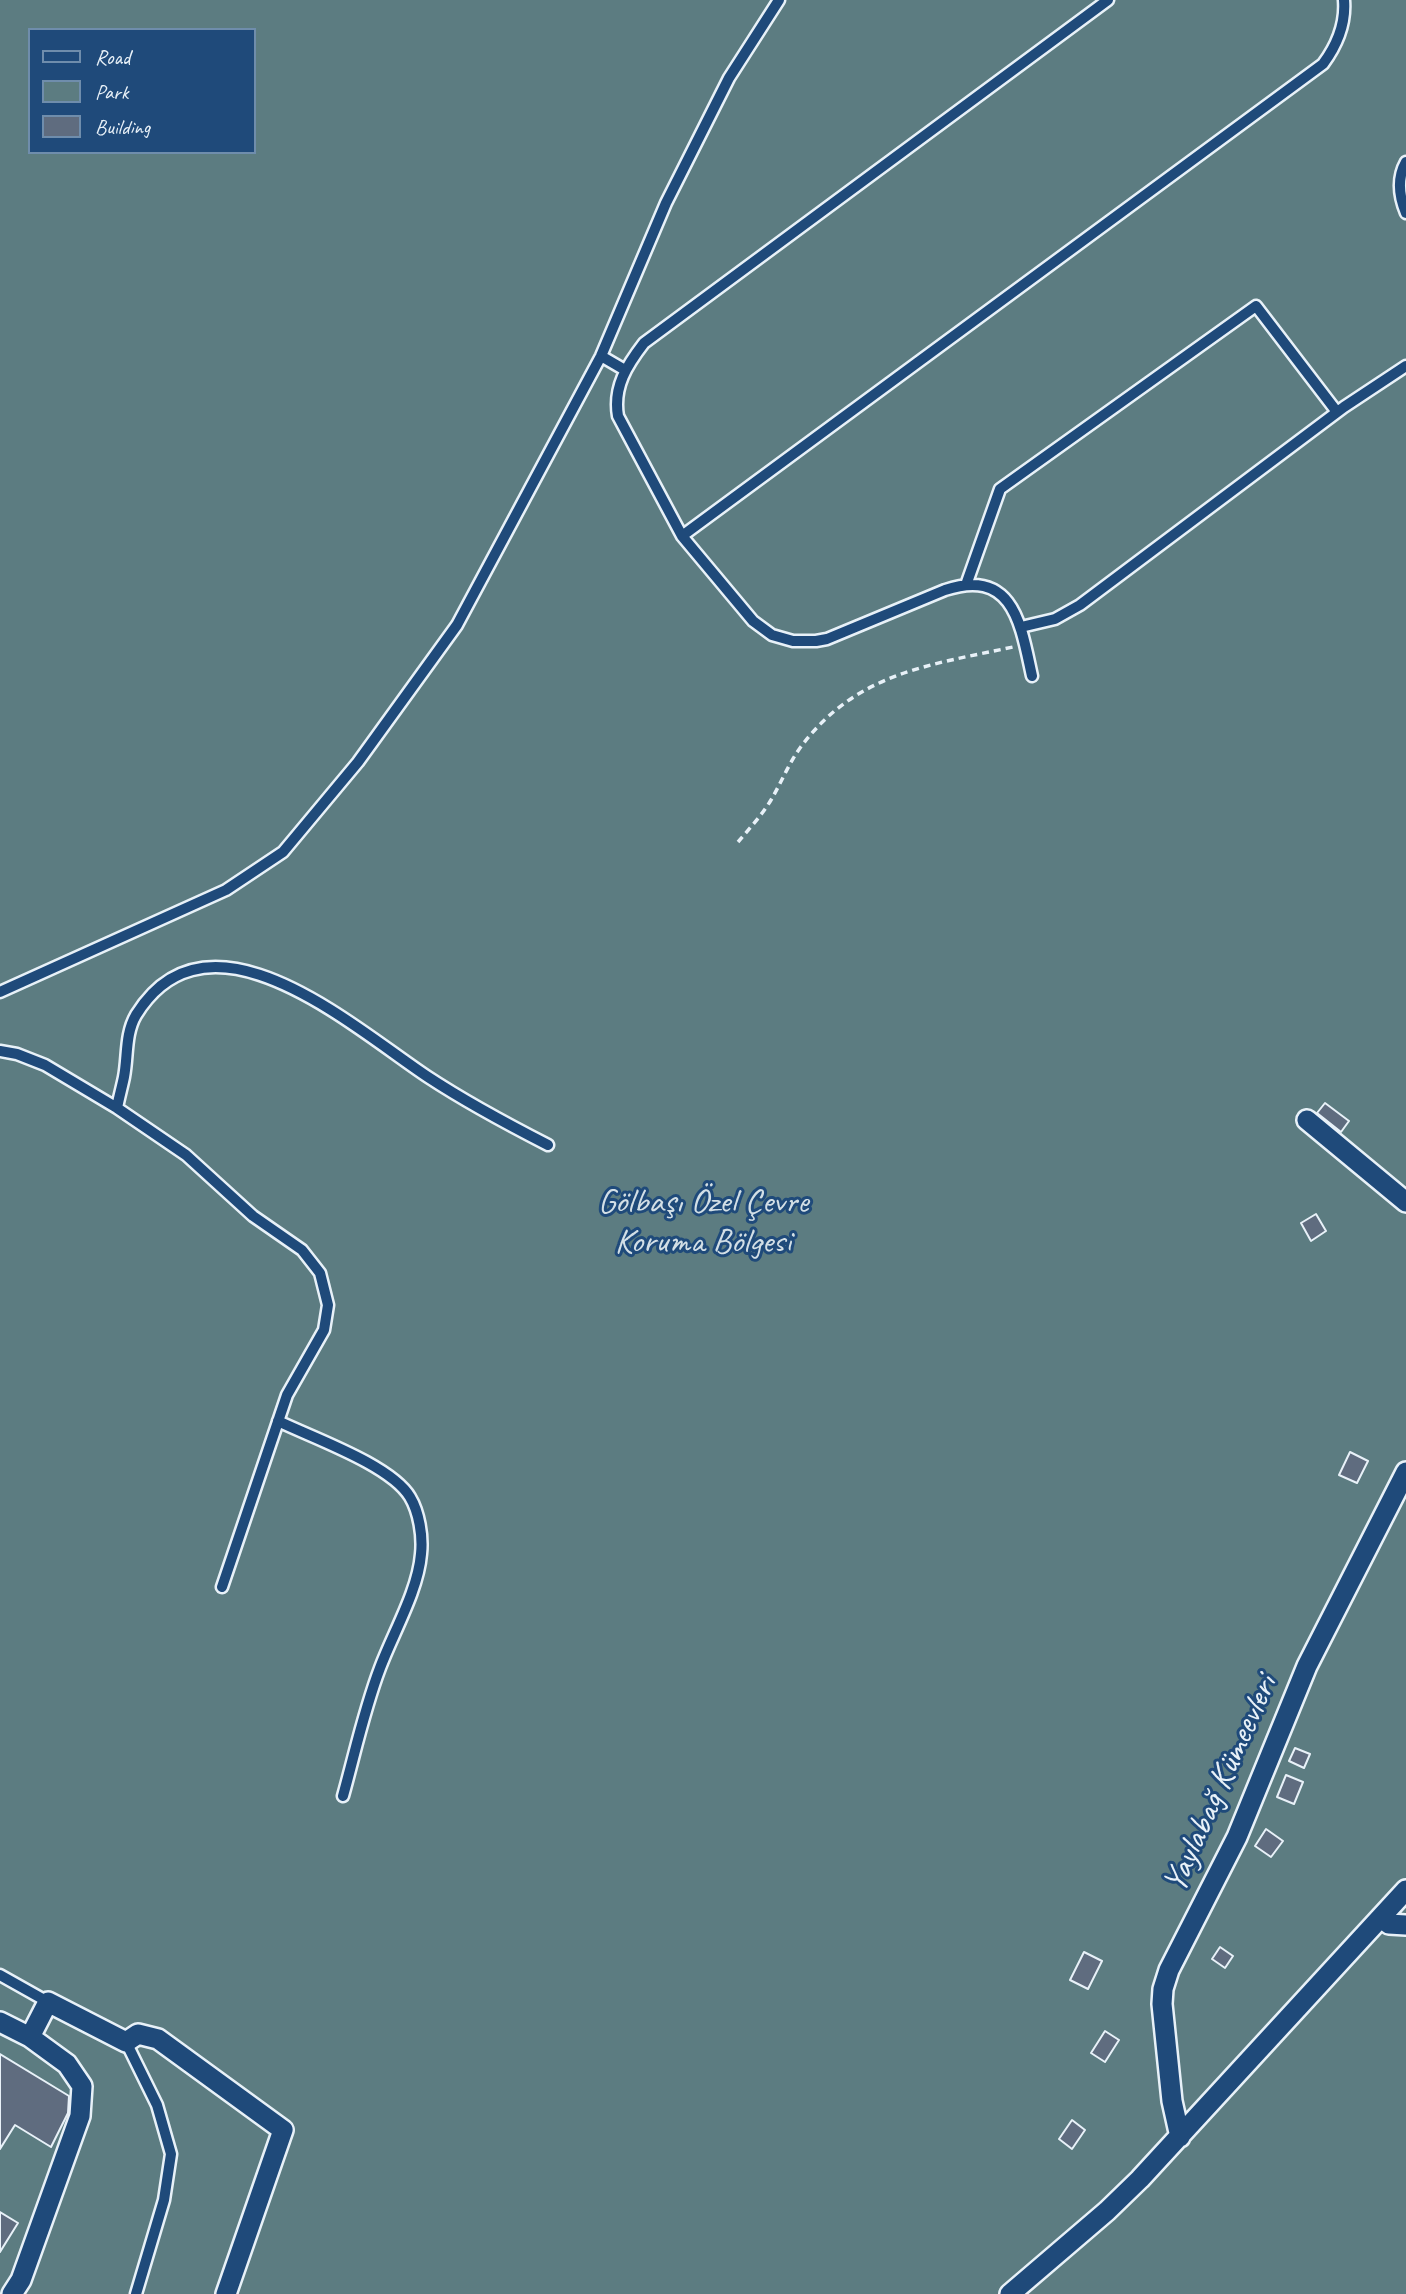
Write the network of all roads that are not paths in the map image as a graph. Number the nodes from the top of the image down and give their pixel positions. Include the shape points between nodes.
1 (779, 0) edge
2 (1108, 0) edge
3 (1344, 0) edge
4 (1406, 162) edge
5 (1406, 213) edge
6 (601, 356) junction
7 (1406, 366) edge
8 (625, 370) junction
9 (1337, 412) junction
10 (682, 536) junction
11 (966, 585) junction
12 (1021, 627) junction
13 (1032, 676) dead end
14 (0, 992) edge
15 (0, 1051) edge
16 (117, 1108) junction
17 (1307, 1120) dead end
18 (548, 1144) dead end
19 (1406, 1202) edge
20 (278, 1421) junction
21 (1406, 1472) edge
22 (222, 1587) dead end
23 (343, 1796) dead end
24 (1406, 1889) edge
25 (1381, 1917) junction
26 (1406, 1925) edge
27 (0, 1975) edge
28 (48, 2002) junction
29 (0, 2022) edge
30 (30, 2037) junction
31 (126, 2042) junction
32 (1181, 2137) junction
33 (12, 2294) edge
34 (136, 2294) edge
35 (226, 2294) edge
36 (1010, 2294) edge

1 - 6 lane via 729,78 672,191
2 - 8 lane via 644,343
3 - 10 lane via 1339,37 1323,64
4 - 5 lane via 1400,184
6 - 8 lane
6 - 14 lane via 457,625 358,762 283,852 226,891
7 - 9 lane
8 - 10 lane via 617,394 618,416
9 - 11 lane via 1256,306 1000,489
9 - 12 lane via 1080,605 1055,619
10 - 11 lane via 753,621 772,635 793,641 827,639
11 - 12 lane via 999,594 1015,610
12 - 13 lane
15 - 16 lane via 45,1065
16 - 18 lane via 129,1030 142,1007 171,980 209,966 257,975 304,993 430,1078
16 - 20 lane via 186,1155 253,1216 302,1250 320,1273 328,1305 324,1331 287,1395
17 - 19 street
20 - 22 lane
20 - 23 lane via 386,1472 410,1496 419,1521 421,1554 409,1602 379,1669
21 - 32 street, Yaylabağ Kümeevleri via 1307,1666 1237,1837 1169,1970 1163,1989 1171,2101
24 - 25 street
25 - 26 street via 1389,1924
25 - 32 street
27 - 28 lane
28 - 30 street
28 - 31 street
29 - 30 street
30 - 33 street via 67,2064 82,2086 80,2116
31 - 34 lane via 158,2105 171,2154 164,2200
31 - 35 street via 138,2034 158,2039 283,2130
32 - 36 street via 1107,2211

